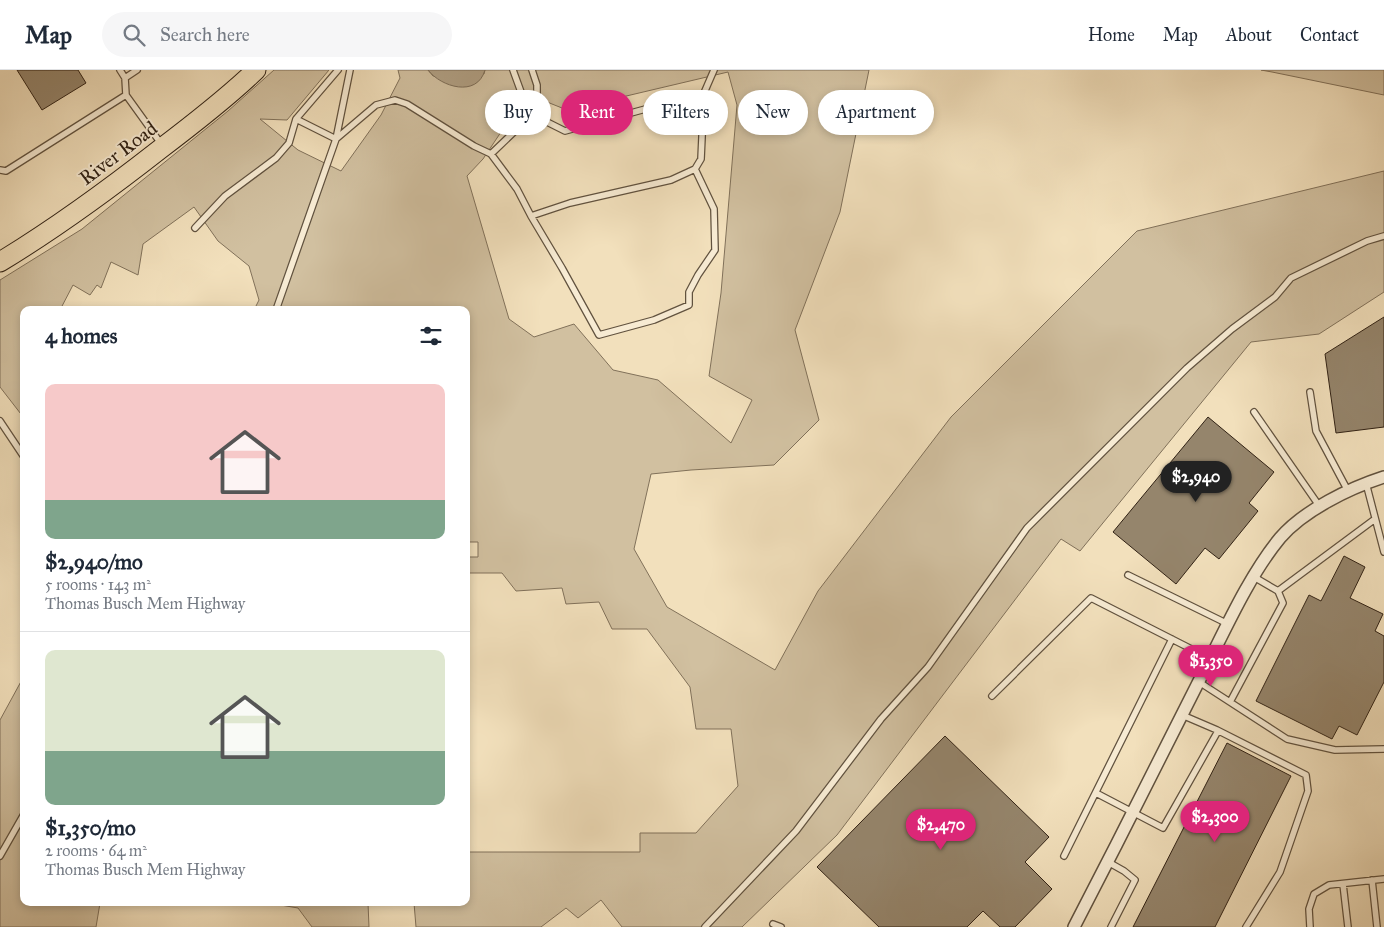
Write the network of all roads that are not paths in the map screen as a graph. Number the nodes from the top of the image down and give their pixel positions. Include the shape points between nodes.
1 (120, 70) edge
2 (137, 70) edge
3 (256, 70) edge
4 (338, 70) edge
5 (350, 70) edge
6 (513, 70) edge
7 (532, 70) edge
8 (714, 70) edge
9 (125, 78) junction
10 (520, 90) edge
11 (537, 90) edge
12 (705, 90) edge
13 (126, 96) junction
14 (643, 110) edge
15 (296, 119) junction
16 (551, 124) edge
17 (511, 135) edge
18 (701, 135) edge
19 (336, 139) junction
20 (163, 147) junction
21 (491, 154) junction
22 (695, 169) junction
23 (0, 170) edge
24 (531, 216) junction
25 (196, 228) dead end
26 (1384, 236) edge
27 (0, 262) edge
28 (277, 306) edge
29 (1310, 392) dead end
30 (1254, 412) dead end
31 (0, 421) edge
32 (20, 451) edge
33 (1384, 477) edge
34 (1366, 483) junction
35 (1348, 490) junction
36 (1320, 507) junction
37 (1375, 519) junction
38 (1384, 552) edge
39 (1128, 575) dead end
40 (1254, 577) junction
41 (1278, 591) junction
42 (1228, 624) junction
43 (1172, 639) junction
44 (1210, 659) junction
45 (1199, 682) junction
46 (992, 696) dead end
47 (1230, 702) junction
48 (1182, 715) junction
49 (1218, 731) junction
50 (1384, 749) edge
51 (1096, 793) junction
52 (1133, 812) junction
53 (20, 821) edge
54 (0, 856) edge
55 (1064, 856) dead end
56 (1108, 862) junction
57 (1384, 879) edge
58 (1372, 880) junction
59 (1343, 884) junction
60 (773, 924) dead end
61 (705, 927) edge
62 (781, 927) edge
63 (1074, 927) edge
64 (1111, 927) edge
65 (1246, 927) edge
66 (1310, 927) edge
67 (1348, 927) edge
68 (1377, 927) edge

1 - 9 lane
2 - 9 lane
3 - 20 main road, River Road
4 - 15 lane
5 - 19 lane
6 - 10 lane
7 - 11 lane
8 - 12 lane
9 - 13 lane
13 - 20 lane
13 - 23 lane via 6,171
14 - 16 lane via 565,132
15 - 19 lane
15 - 25 lane via 289,143 276,158 225,196
17 - 21 lane
18 - 22 lane via 700,159
19 - 21 lane via 376,105 395,100
19 - 28 lane
20 - 27 main road, River Road via 42,236
21 - 24 lane via 517,189
22 - 24 lane via 671,180 570,203
22 - 24 lane via 714,209 715,250 689,292 689,305 654,320 599,335
26 - 61 lane via 1291,278 1275,297 1187,368 1027,528 928,667 881,719 796,831
29 - 35 lane via 1316,431
30 - 36 lane
31 - 32 lane
33 - 34 street
34 - 35 street
34 - 37 lane
35 - 36 street
36 - 40 street via 1282,537
37 - 38 lane
37 - 41 lane
39 - 42 lane
40 - 41 lane
40 - 42 street
41 - 47 lane via 1283,603
42 - 44 street
43 - 44 lane
43 - 46 lane via 1091,598
43 - 51 lane
44 - 45 street
45 - 47 lane
45 - 48 street
47 - 50 lane via 1287,739 1335,750
48 - 49 lane
48 - 52 street
49 - 52 lane via 1163,828
49 - 65 lane via 1306,775 1308,791 1280,872
51 - 52 lane
51 - 55 lane
52 - 56 street
53 - 54 lane
56 - 63 street
56 - 64 lane via 1134,880
57 - 58 lane
58 - 59 lane
58 - 68 lane
59 - 66 lane via 1329,885 1314,894 1309,909
59 - 67 lane
60 - 62 lane

